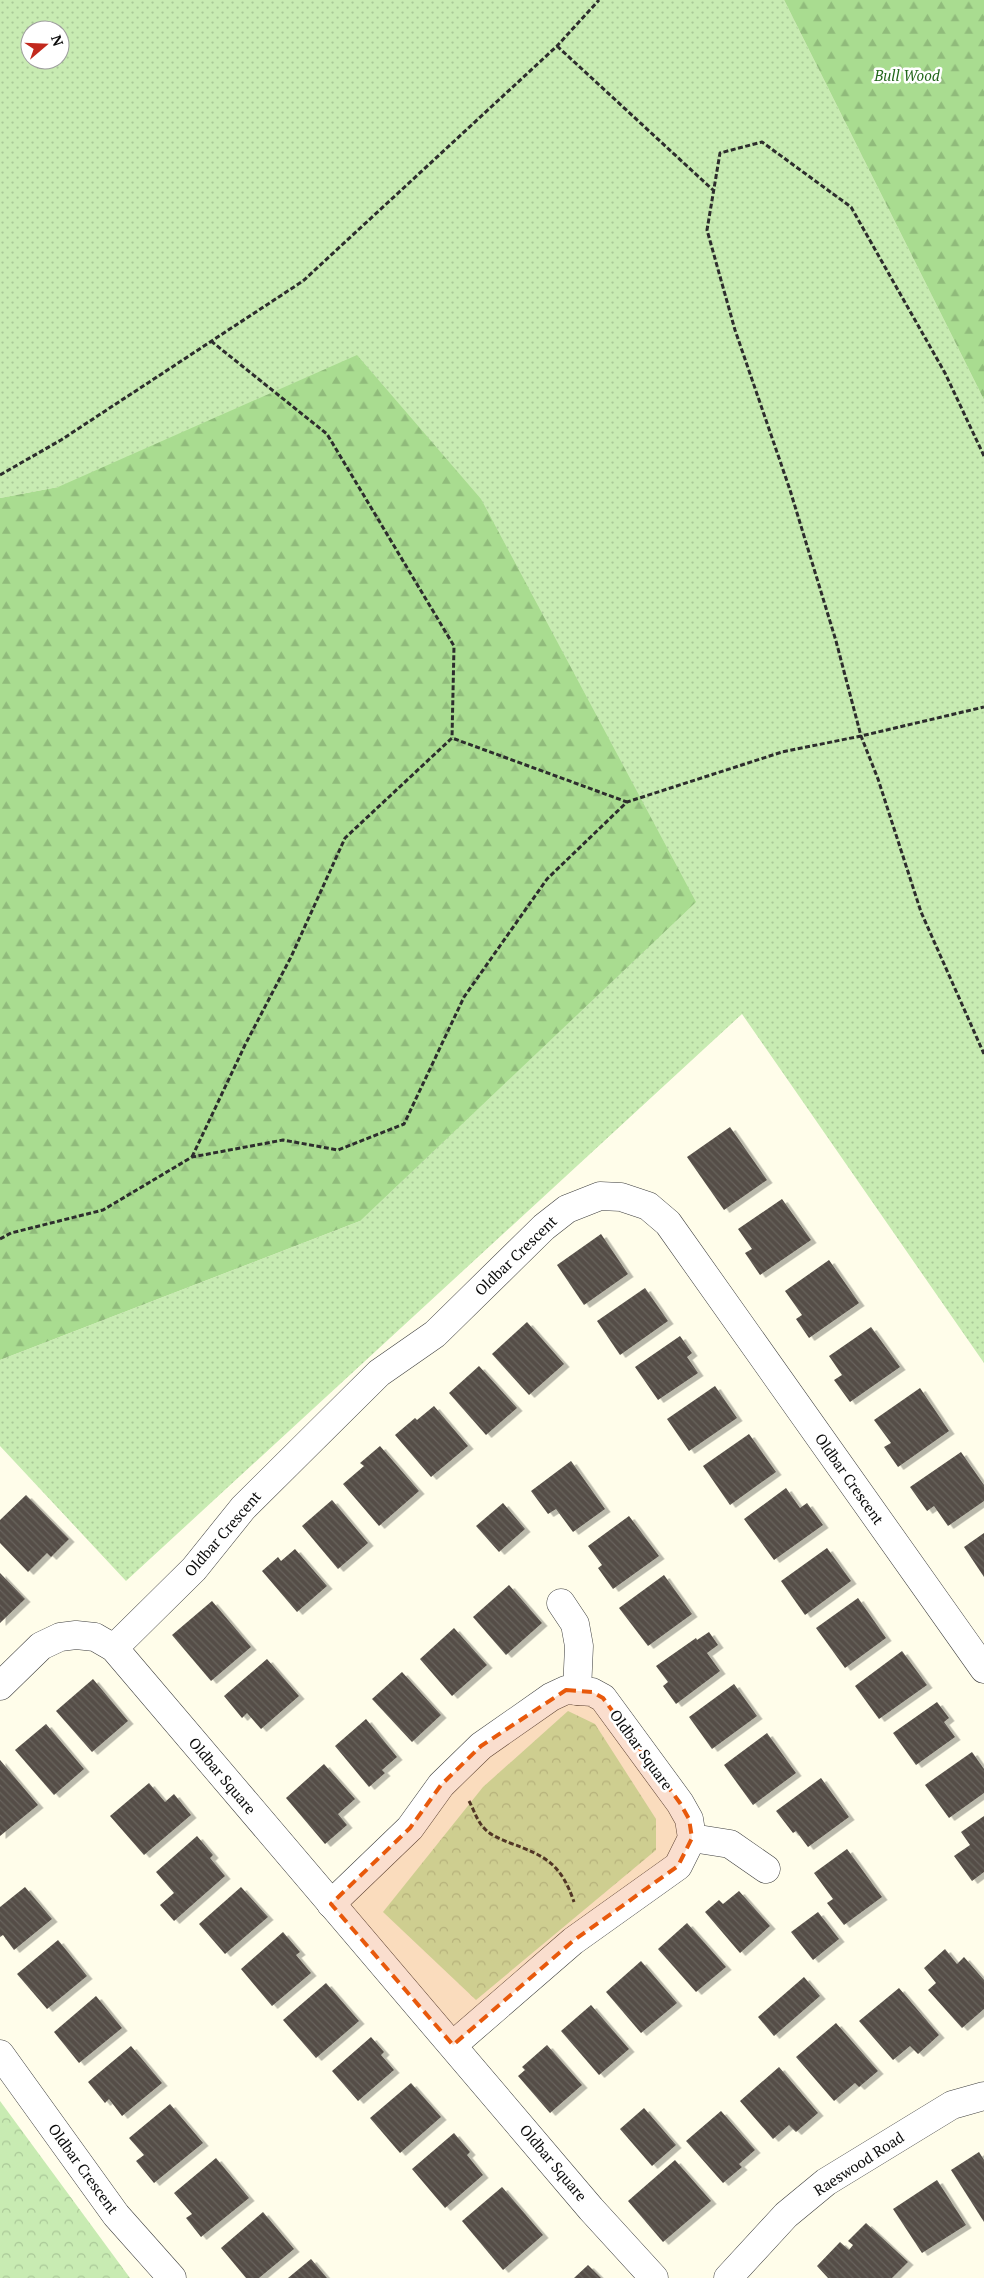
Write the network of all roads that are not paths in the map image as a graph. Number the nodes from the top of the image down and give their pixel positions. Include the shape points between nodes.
1 (561, 1604) dead end
2 (114, 1648) junction
3 (984, 1669) edge
4 (0, 1686) edge
5 (577, 1691) junction
6 (692, 1838) junction
7 (766, 1869) dead end
8 (330, 1904) junction
9 (453, 2045) junction
10 (0, 2054) edge
11 (984, 2096) edge
12 (172, 2278) edge
13 (654, 2278) edge
14 (728, 2278) edge

1 - 5 street via 575,1624 579,1646
2 - 3 street, Oldbar Crescent via 194,1570 242,1508 379,1373 436,1334 567,1208 600,1196 621,1197 648,1206 668,1223
2 - 4 street via 95,1637 60,1637 41,1646
2 - 8 street, Oldbar Square
5 - 6 street, Oldbar Square via 592,1692 603,1698 680,1803 689,1819
5 - 8 street, Oldbar Square via 566,1690 551,1697 481,1746 441,1785 410,1828
6 - 7 street via 730,1844
6 - 9 street via 678,1866 584,1933
8 - 9 street, Oldbar Square
9 - 13 street, Oldbar Square
10 - 12 street, Oldbar Crescent via 116,2215
11 - 14 street, Raeswood Road via 952,2105 826,2182 786,2216

